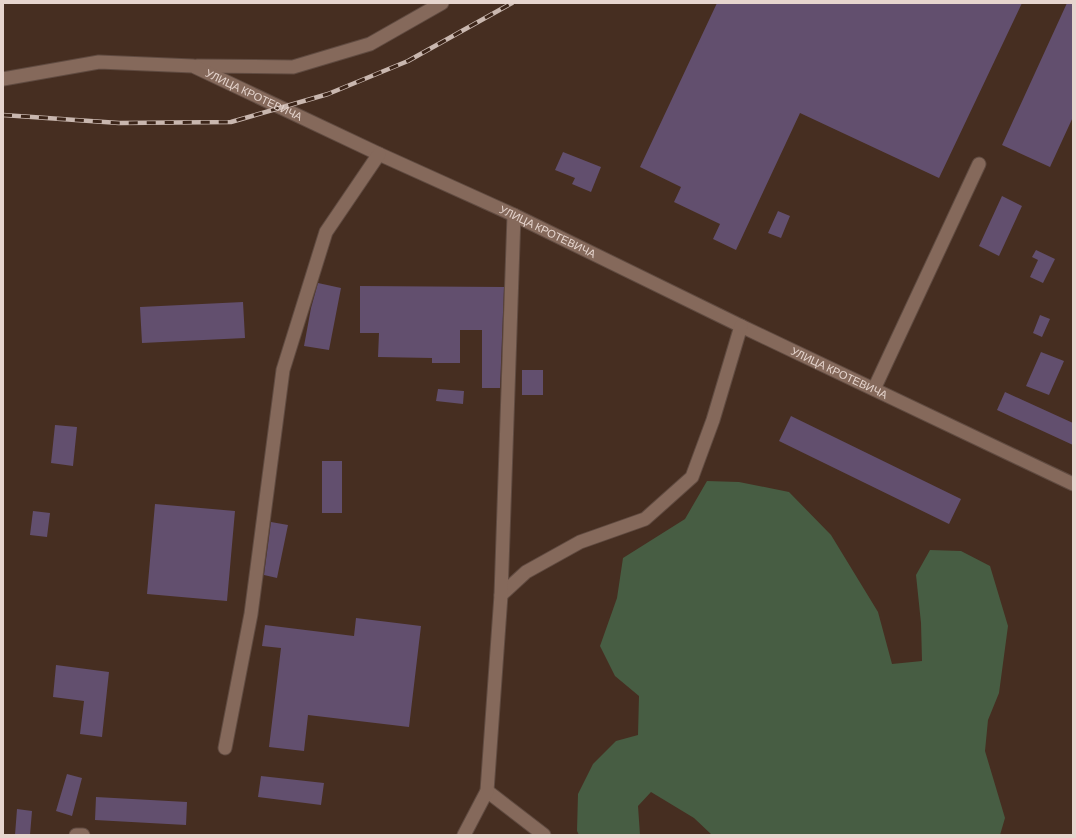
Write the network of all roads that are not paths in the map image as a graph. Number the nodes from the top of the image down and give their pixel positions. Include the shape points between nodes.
1 (442, 3) edge
2 (193, 66) junction
3 (3, 79) edge
4 (379, 154) junction
5 (979, 164) dead end
6 (514, 215) junction
7 (741, 326) junction
8 (874, 389) junction
9 (1073, 484) edge
10 (501, 595) junction
11 (225, 748) dead end
12 (487, 791) junction
13 (76, 835) edge
14 (83, 835) edge
15 (464, 835) edge
16 (544, 835) edge

1 - 2 street via 370,44 293,67
2 - 3 street, УЛИЦА КРОТЕВИЧА via 99,62
2 - 4 street, УЛИЦА КРОТЕВИЧА
4 - 6 street, УЛИЦА КРОТЕВИЧА
4 - 11 street via 326,232 283,370 251,614
5 - 8 street
6 - 7 street, УЛИЦА КРОТЕВИЧА
6 - 10 street
7 - 8 street, УЛИЦА КРОТЕВИЧА
7 - 10 street via 713,420 692,477 645,519 580,542 526,572
8 - 9 street, УЛИЦА КРОТЕВИЧА
10 - 12 street
12 - 15 street
12 - 16 street
13 - 14 street

